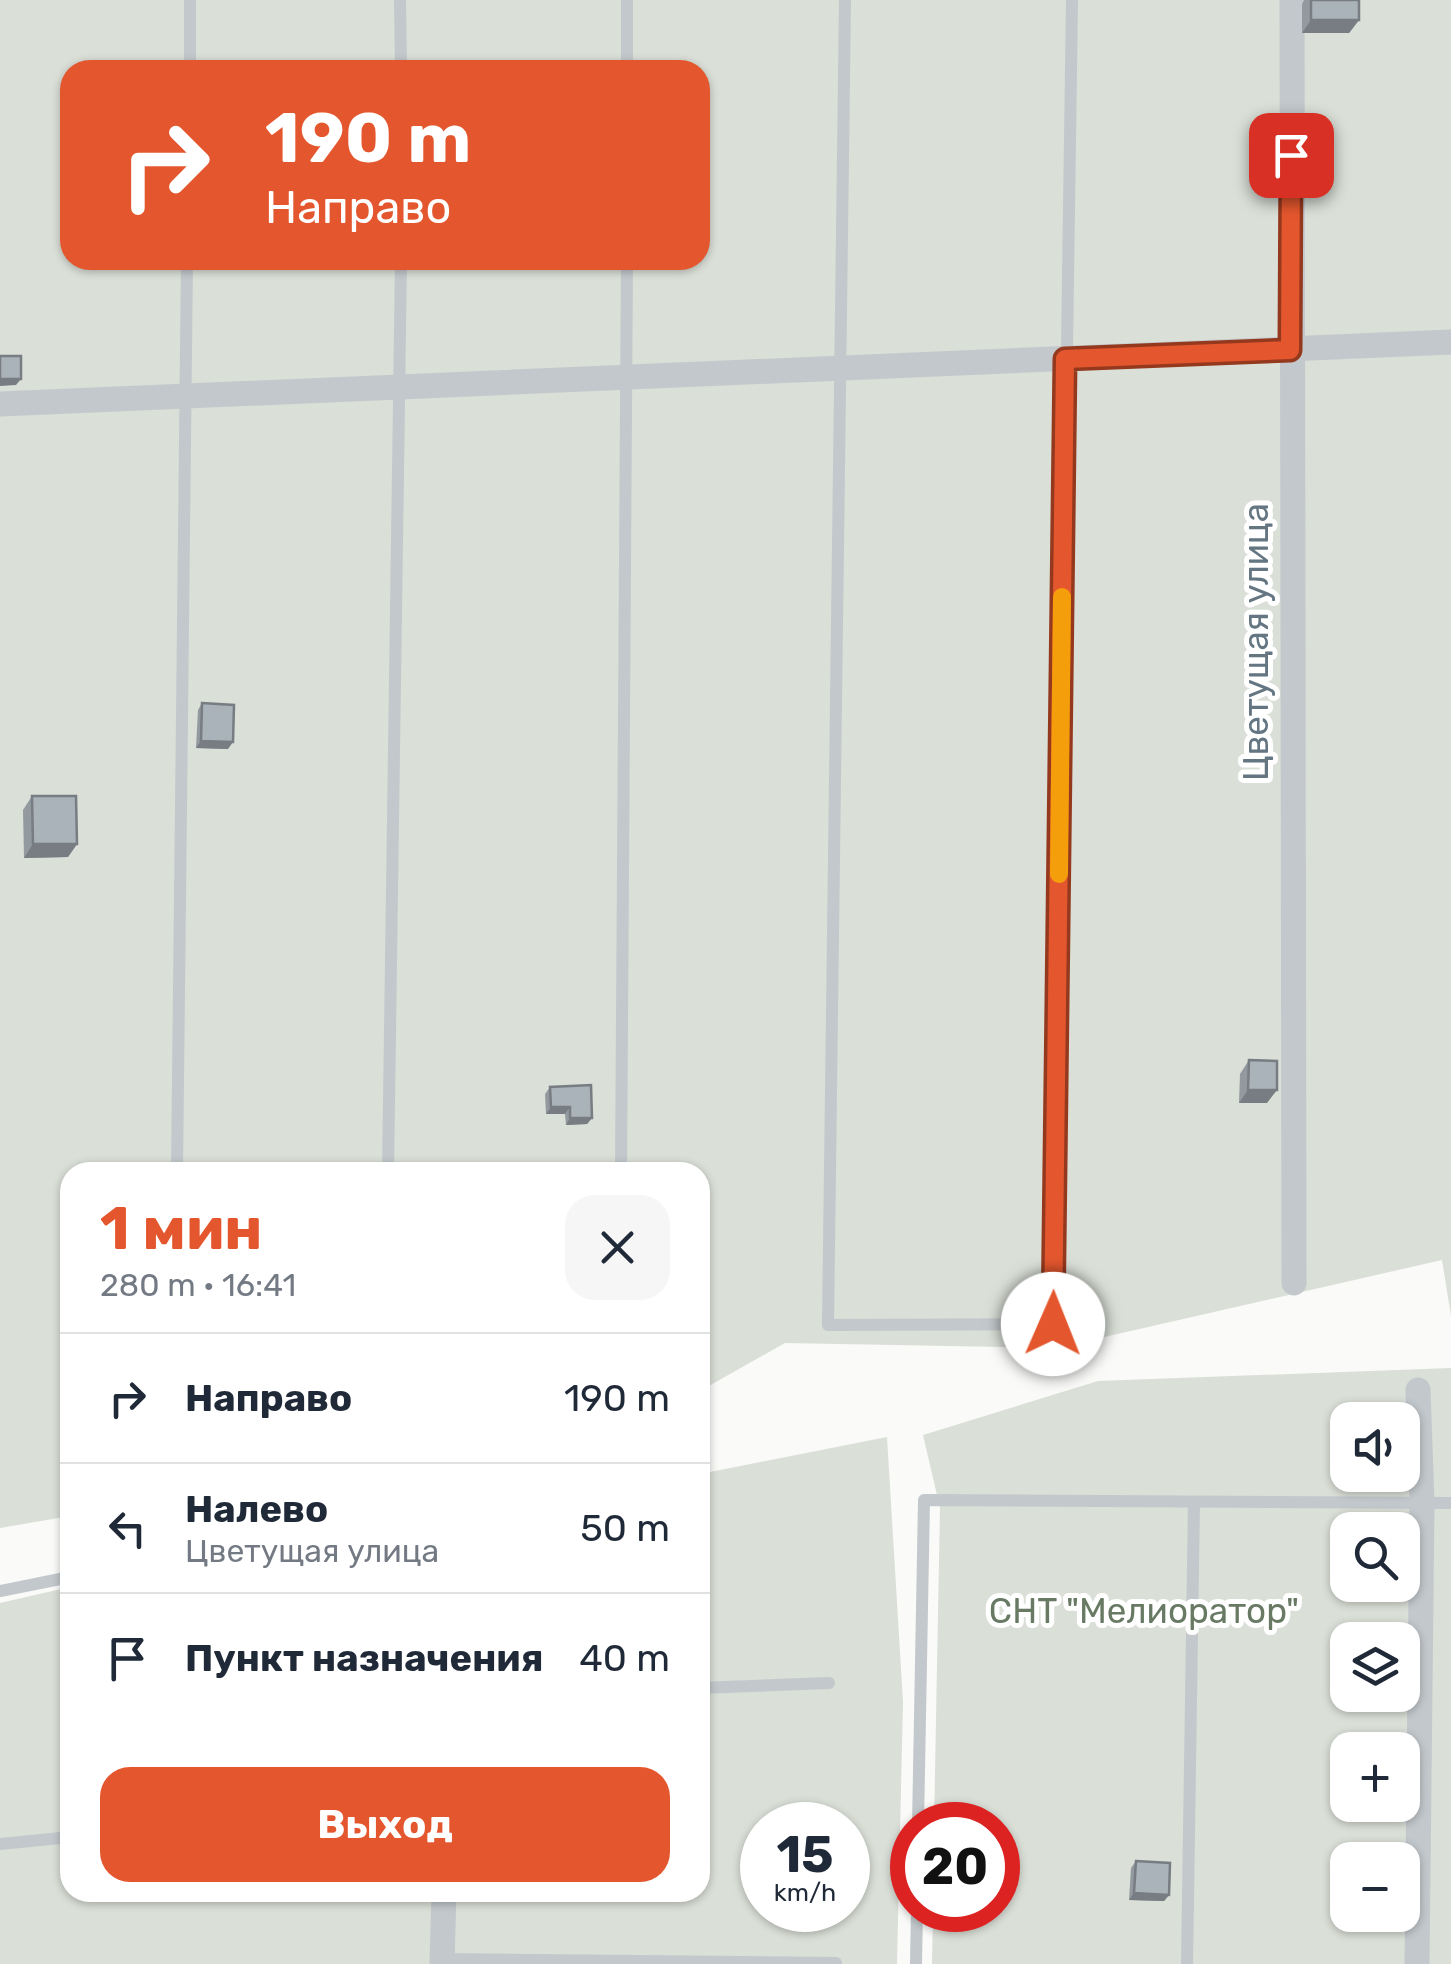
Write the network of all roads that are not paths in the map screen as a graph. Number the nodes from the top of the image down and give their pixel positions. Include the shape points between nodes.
1 (190, 0) edge
2 (400, 0) edge
3 (627, 0) edge
4 (845, 0) edge
5 (1072, 0) edge
6 (1292, 0) edge
7 (190, 60) edge
8 (400, 60) edge
9 (627, 60) edge
10 (187, 270) edge
11 (401, 270) edge
12 (627, 270) edge
13 (1451, 342) edge
14 (1290, 350) junction
15 (1065, 359) junction
16 (841, 368) junction
17 (627, 377) junction
18 (401, 387) junction
19 (185, 396) junction
20 (0, 404) edge
21 (177, 1162) edge
22 (388, 1162) edge
23 (622, 1162) edge
24 (1294, 1283) dead end
25 (1418, 1390) dead end
26 (1194, 1502) junction
27 (1422, 1503) junction
28 (1451, 1503) edge
29 (60, 1579) edge
30 (0, 1591) edge
31 (829, 1683) dead end
32 (710, 1688) edge
33 (918, 1802) edge
34 (60, 1838) edge
35 (0, 1844) edge
36 (444, 1902) edge
37 (917, 1932) edge
38 (442, 1962) edge
39 (836, 1963) edge
40 (916, 1964) edge
41 (1187, 1964) edge
42 (1418, 1964) edge

1 - 7 lane
2 - 8 lane
3 - 9 lane
4 - 16 lane
5 - 15 lane
6 - 14 street, Цветущая улица
10 - 19 lane
11 - 18 lane
12 - 17 lane
13 - 14 street
14 - 15 street
14 - 24 street, Цветущая улица
15 - 16 street
15 - 16 lane via 1053,1324 828,1326
16 - 17 street
17 - 18 street
17 - 23 lane
18 - 19 street
18 - 22 lane
19 - 20 street
19 - 21 lane
25 - 27 street
26 - 27 lane
26 - 33 lane via 924,1500
26 - 41 lane
27 - 28 lane
27 - 42 street
29 - 30 lane
31 - 32 lane
34 - 35 lane
36 - 38 street
37 - 40 lane
38 - 39 lane

